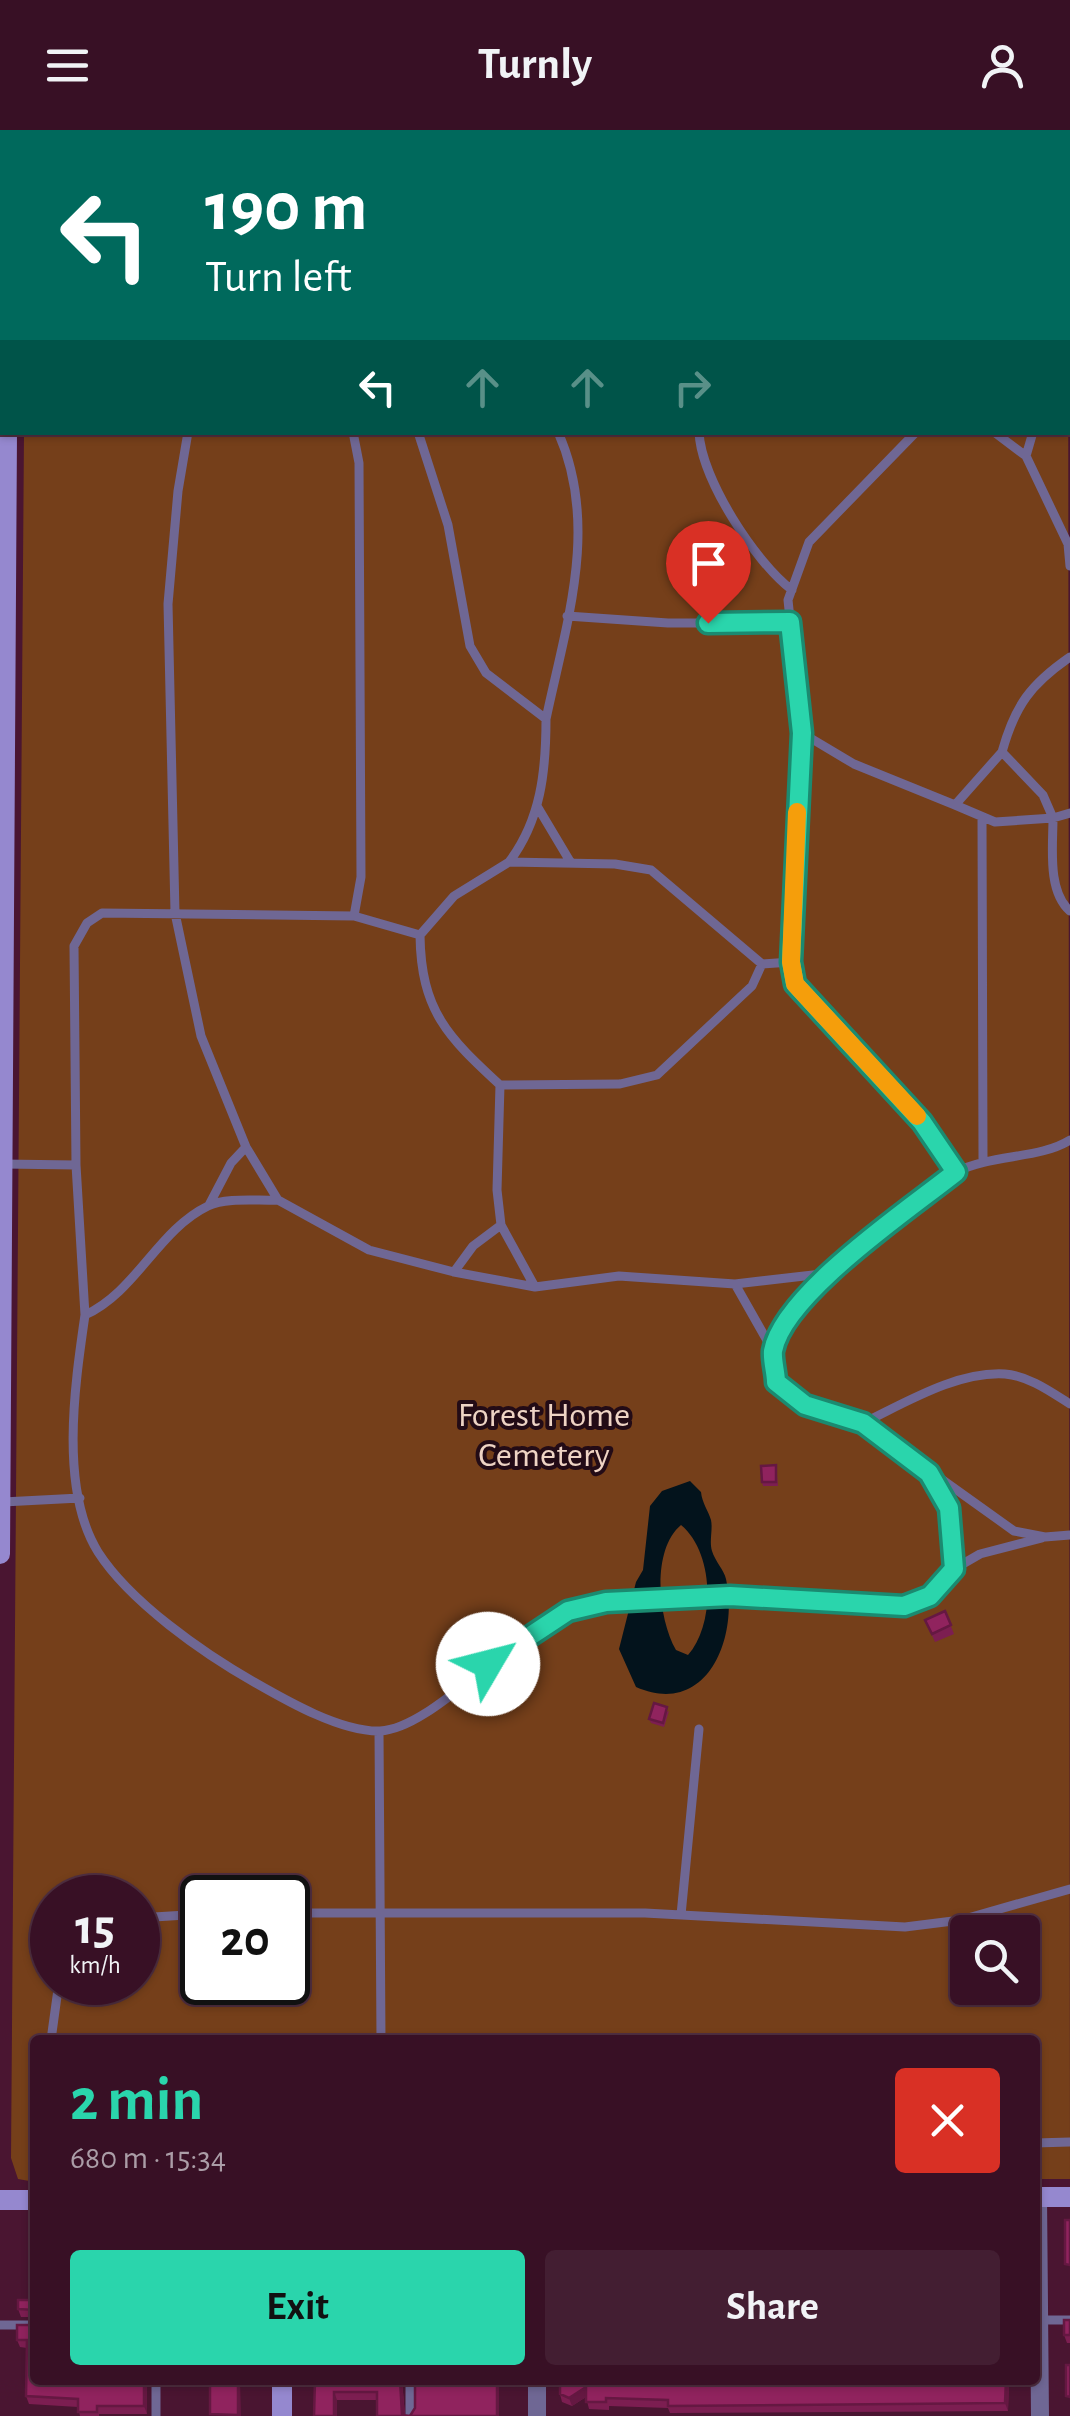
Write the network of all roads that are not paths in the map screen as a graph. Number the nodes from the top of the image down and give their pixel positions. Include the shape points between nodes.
1 (7, 435) edge
2 (187, 435) edge
3 (354, 435) edge
4 (419, 435) edge
5 (559, 435) edge
6 (700, 435) edge
7 (913, 435) edge
8 (998, 435) edge
9 (1032, 435) edge
10 (1026, 456) junction
11 (1070, 566) edge
12 (792, 590) junction
13 (567, 616) junction
14 (790, 622) junction
15 (1070, 657) edge
16 (546, 719) junction
17 (802, 733) junction
18 (1002, 752) junction
19 (955, 805) junction
20 (537, 806) junction
21 (1070, 813) edge
22 (982, 816) junction
23 (1053, 818) junction
24 (509, 862) junction
25 (571, 863) junction
26 (1070, 911) edge
27 (175, 913) junction
28 (354, 916) junction
29 (420, 936) junction
30 (791, 962) junction
31 (762, 964) junction
32 (500, 1086) junction
33 (1070, 1140) edge
34 (246, 1148) junction
35 (983, 1158) junction
36 (0, 1164) edge
37 (76, 1165) junction
38 (956, 1172) junction
39 (278, 1200) junction
40 (210, 1205) junction
41 (501, 1225) junction
42 (454, 1272) junction
43 (830, 1273) junction
44 (734, 1284) junction
45 (535, 1287) junction
46 (85, 1315) junction
47 (773, 1350) junction
48 (1070, 1404) edge
49 (863, 1423) junction
50 (929, 1473) junction
51 (80, 1498) junction
52 (0, 1502) edge
53 (1070, 1534) edge
54 (1044, 1538) junction
55 (0, 1554) edge
56 (954, 1569) junction
57 (698, 1729) dead end
58 (379, 1731) junction
59 (1070, 1889) edge
60 (381, 1912) junction
61 (310, 1913) edge
62 (681, 1914) junction
63 (56, 2005) edge
64 (52, 2035) edge
65 (381, 2035) edge
66 (1040, 2142) edge
67 (1070, 2142) edge
68 (1040, 2197) edge
69 (1070, 2197) edge
70 (0, 2200) edge
71 (30, 2200) edge
72 (1040, 2320) edge
73 (1070, 2320) edge
74 (0, 2325) edge
75 (30, 2325) edge
76 (156, 2385) edge
77 (282, 2385) edge
78 (410, 2385) edge
79 (536, 2385) edge
80 (1039, 2385) edge
81 (156, 2416) edge
82 (282, 2416) edge
83 (410, 2416) edge
84 (537, 2416) edge
85 (1040, 2416) edge

1 - 52 street
2 - 27 lane via 168,604
3 - 28 lane via 361,877
4 - 16 lane via 448,525 470,646 486,672
5 - 13 lane via 580,526
6 - 12 lane via 710,472 757,556
7 - 12 lane via 810,542
8 - 10 lane
9 - 10 lane
10 - 11 lane via 1068,544
12 - 14 lane
13 - 14 lane
13 - 16 lane
14 - 17 lane
15 - 18 lane via 1034,682
16 - 20 lane
17 - 19 lane via 854,764
17 - 30 lane
18 - 19 lane
18 - 23 lane via 1043,794
19 - 22 lane
20 - 24 lane via 530,834
20 - 25 lane
21 - 23 lane
22 - 23 lane via 995,822
22 - 35 lane
23 - 26 lane via 1053,869
24 - 25 lane
24 - 29 lane via 454,896
25 - 31 lane via 651,870
27 - 28 lane
27 - 34 lane via 200,1036
27 - 37 lane via 102,912 74,946
28 - 29 lane
29 - 32 lane via 420,970 448,1037
30 - 31 lane
30 - 38 lane via 795,984 922,1122
31 - 32 lane via 752,986 657,1076 620,1084
32 - 41 lane
33 - 35 lane
34 - 39 lane
34 - 40 lane
35 - 38 lane
36 - 37 lane
37 - 46 lane
38 - 43 lane
39 - 40 lane
39 - 42 lane via 369,1250
40 - 46 lane via 187,1220 108,1305
41 - 42 lane
41 - 45 lane
42 - 45 lane
43 - 44 lane
43 - 47 lane via 792,1314
44 - 45 lane via 619,1276
44 - 47 lane
46 - 51 lane via 75,1384
47 - 49 lane via 776,1382 805,1405
48 - 49 lane via 1005,1374 946,1385
49 - 50 lane
50 - 54 lane via 1014,1531
50 - 56 lane via 949,1508
51 - 52 lane
51 - 58 lane via 97,1550 118,1577 207,1655 339,1722
52 - 55 street
53 - 54 lane
54 - 56 lane via 980,1554
56 - 58 lane via 930,1596 904,1606 621,1600 568,1611 429,1709
57 - 62 lane
58 - 60 lane
59 - 62 lane via 962,1920 906,1926
60 - 61 lane
60 - 62 lane
60 - 65 lane
63 - 64 lane
66 - 67 lane
68 - 69 street
70 - 71 street
72 - 73 lane
74 - 75 lane
76 - 81 lane
77 - 82 street
78 - 83 lane
79 - 84 street
80 - 85 street

